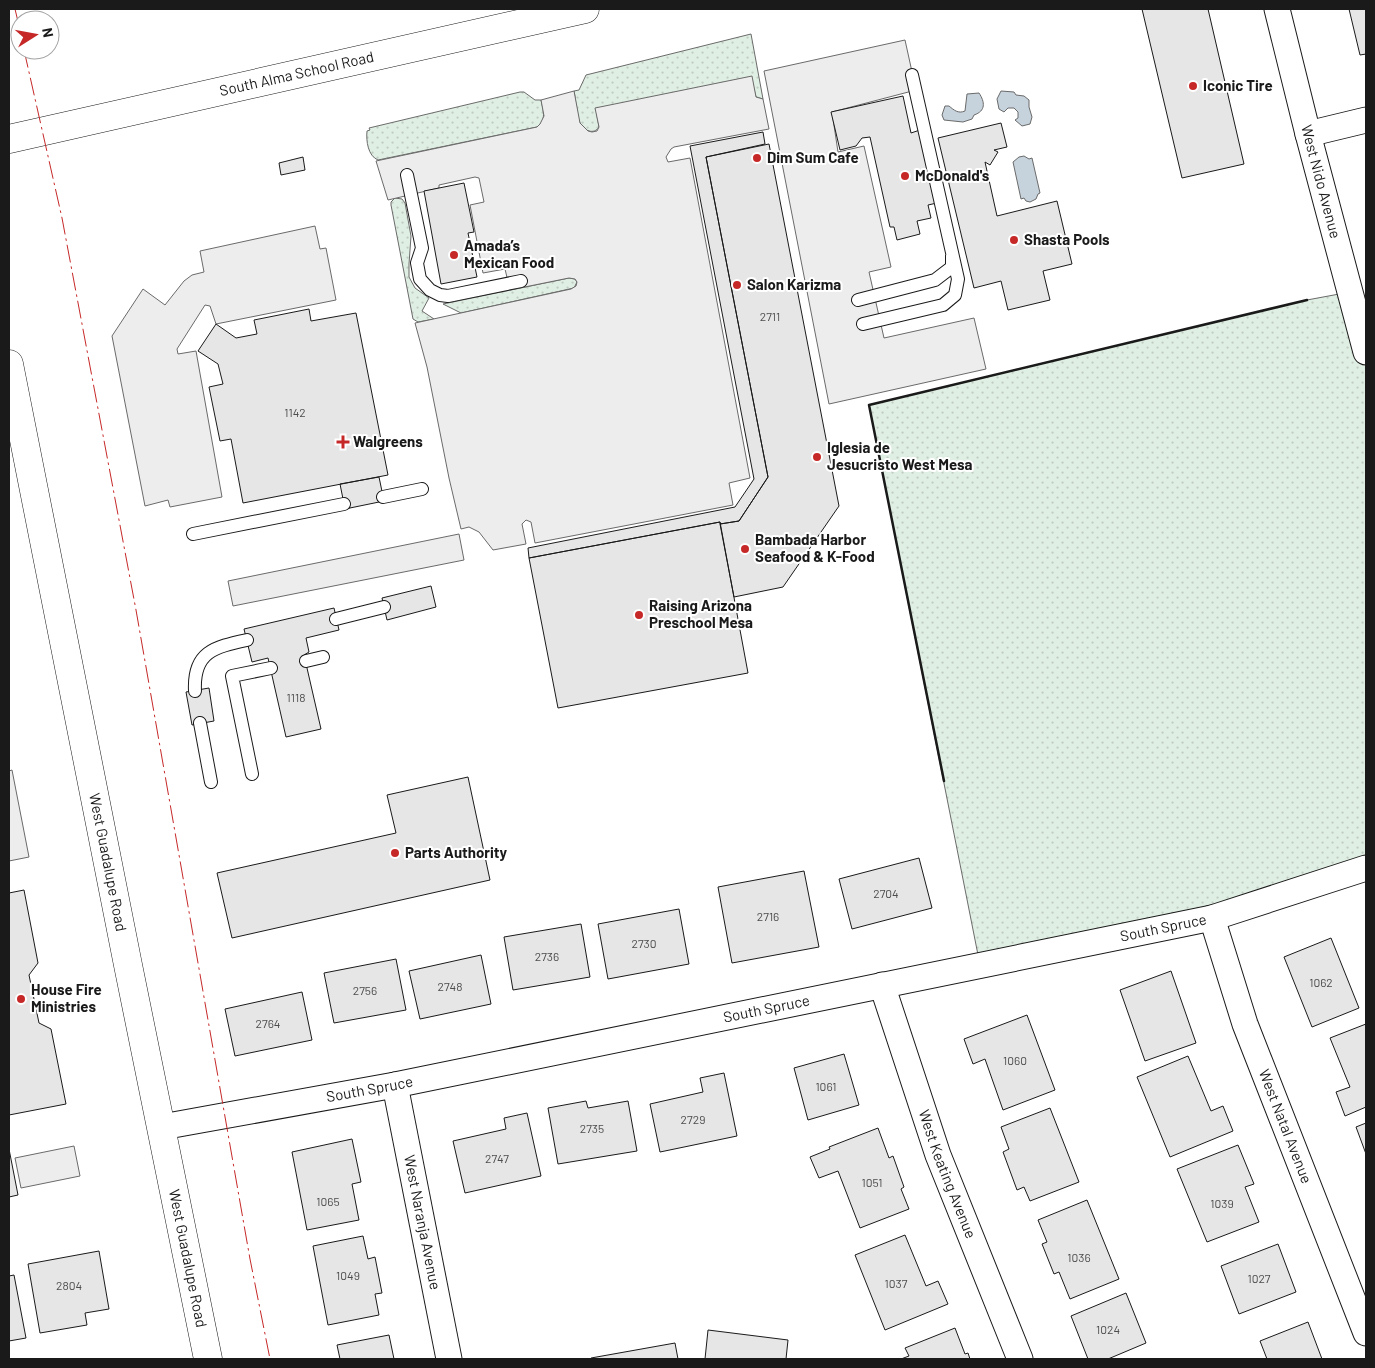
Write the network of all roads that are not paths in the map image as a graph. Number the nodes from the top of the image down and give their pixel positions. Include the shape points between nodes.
1 (585, 9) edge
2 (1277, 9) edge
3 (912, 75) dead end
4 (1366, 120) edge
5 (1308, 134) junction
6 (9, 139) edge
7 (407, 174) dead end
8 (953, 251) junction
9 (522, 281) dead end
10 (858, 300) dead end
11 (863, 324) dead end
12 (1366, 352) edge
13 (9, 364) edge
14 (422, 489) dead end
15 (383, 497) dead end
16 (344, 504) dead end
17 (194, 534) dead end
18 (378, 609) dead end
19 (336, 619) dead end
20 (247, 640) dead end
21 (323, 658) dead end
22 (306, 661) dead end
23 (271, 668) dead end
24 (195, 691) dead end
25 (200, 723) dead end
26 (252, 774) dead end
27 (211, 782) dead end
28 (1366, 868) edge
29 (1212, 918) junction
30 (882, 985) junction
31 (395, 1085) junction
32 (162, 1128) junction
33 (1366, 1333) edge
34 (208, 1359) edge
35 (449, 1359) edge
36 (1020, 1359) edge

1 - 6 main road, South Alma School Road
2 - 5 street, West Nido Avenue
3 - 8 lane
4 - 5 street
5 - 12 street, West Nido Avenue
7 - 9 lane via 422,248 418,263 420,279 430,290 448,296
8 - 10 lane via 952,266 935,280
8 - 11 lane via 958,279 955,295 943,305
13 - 32 main road, West Guadalupe Road
14 - 15 lane
16 - 17 lane
18 - 19 lane
20 - 24 lane via 214,648 202,657 194,681
21 - 22 lane
23 - 26 lane via 232,676
25 - 27 lane
28 - 29 street, South Spruce
29 - 30 street, South Spruce
29 - 33 street, West Natal Avenue via 1246,1024
30 - 31 street, South Spruce
30 - 36 street, West Keating Avenue via 938,1155
31 - 32 street, South Spruce
31 - 35 street, West Naranja Avenue
32 - 34 main road, West Guadalupe Road

